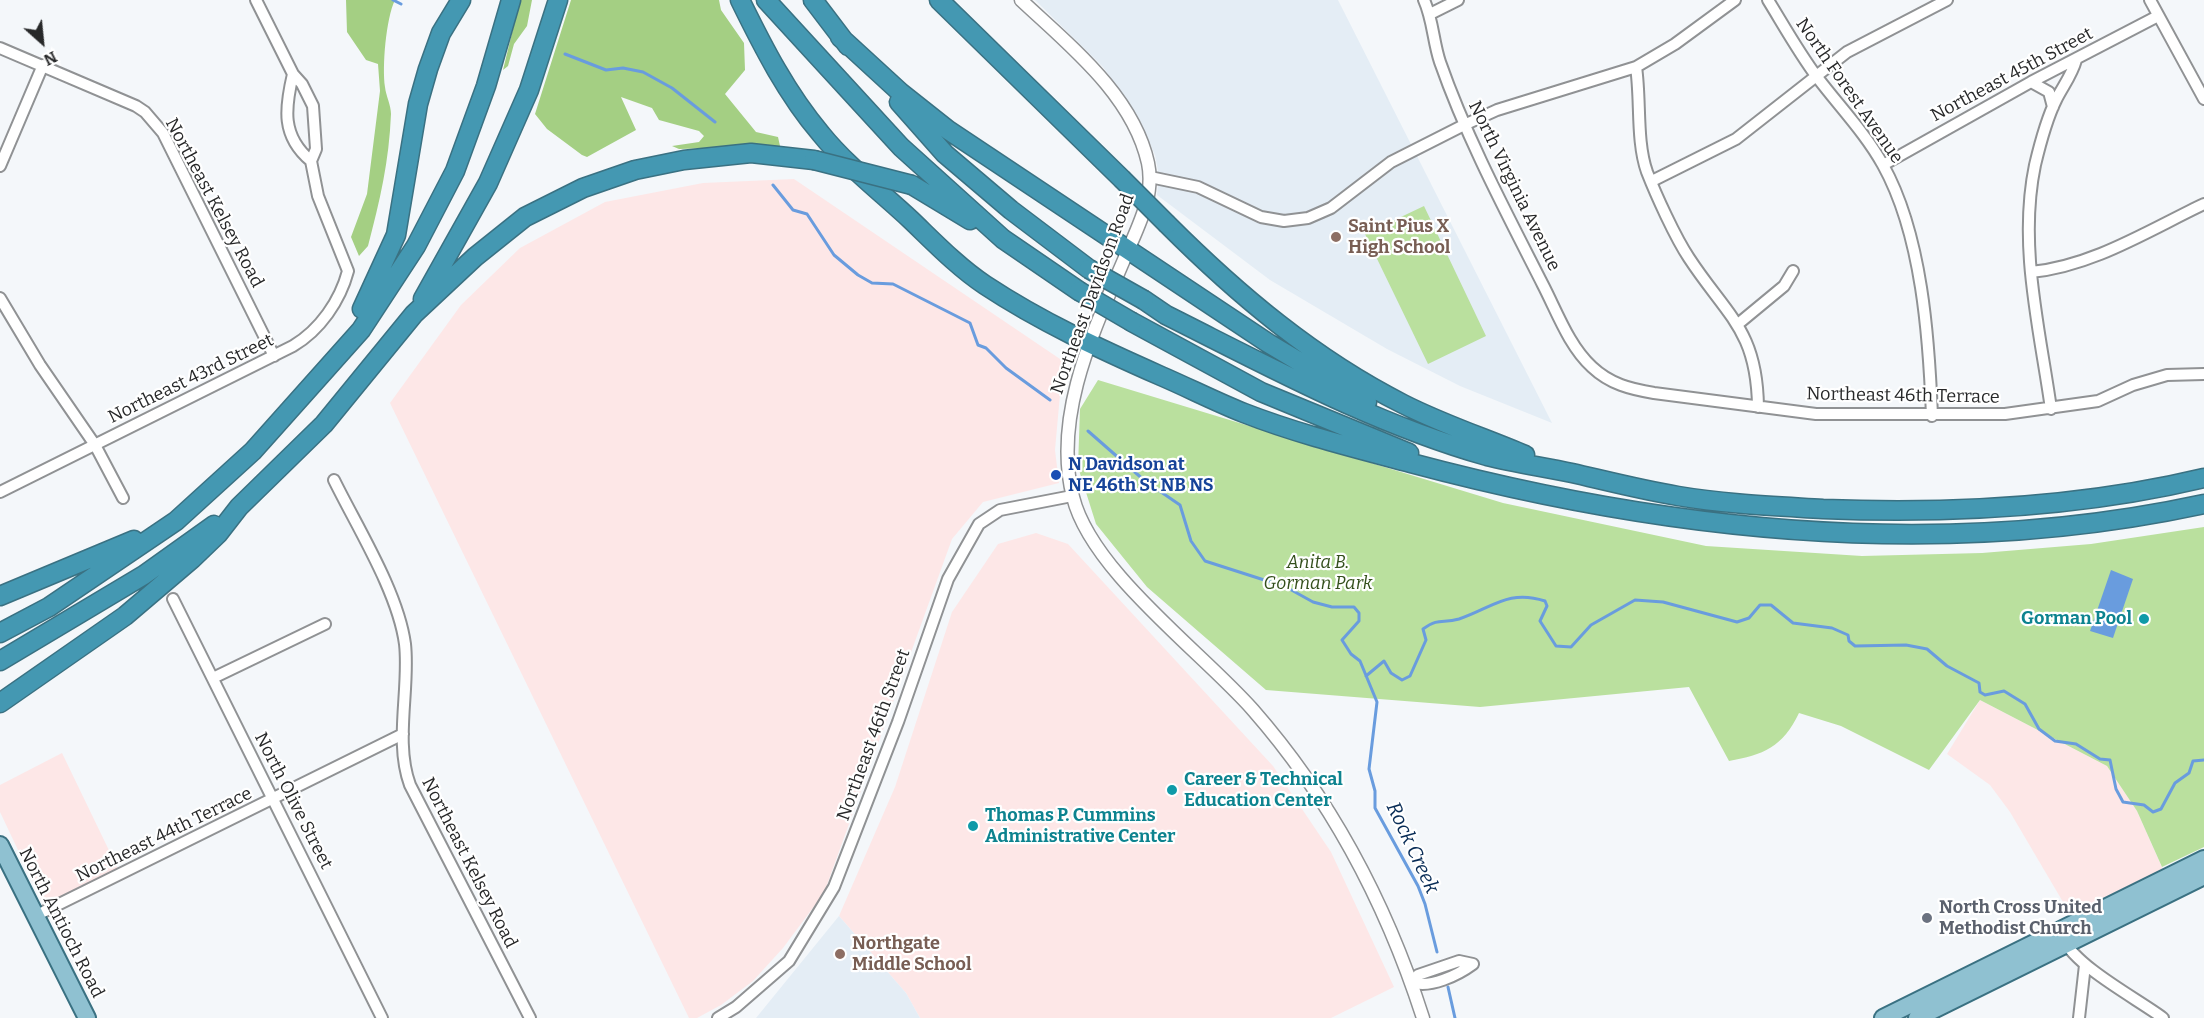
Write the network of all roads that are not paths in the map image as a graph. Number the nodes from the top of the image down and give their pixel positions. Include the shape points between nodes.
1 (256, 0) edge
2 (461, 0) edge
3 (511, 0) edge
4 (558, 0) edge
5 (740, 0) edge
6 (766, 0) edge
7 (813, 0) edge
8 (939, 0) edge
9 (1021, 0) edge
10 (1424, 0) edge
11 (1458, 0) edge
12 (1735, 0) edge
13 (1768, 0) edge
14 (1947, 0) edge
15 (2150, 0) edge
16 (1430, 14) junction
17 (2158, 16) junction
18 (840, 37) junction
19 (0, 48) edge
20 (2076, 60) junction
21 (42, 65) junction
22 (1636, 67) junction
23 (293, 74) junction
24 (1815, 74) junction
25 (2031, 82) junction
26 (2204, 99) edge
27 (2053, 107) junction
28 (1464, 125) junction
29 (311, 161) junction
30 (1883, 165) junction
31 (0, 166) edge
32 (1149, 177) junction
33 (1652, 181) junction
34 (2204, 204) edge
35 (1003, 239) junction
36 (1127, 251) junction
37 (1793, 271) dead end
38 (2031, 272) junction
39 (0, 298) edge
40 (414, 314) junction
41 (1738, 324) junction
42 (1090, 344) junction
43 (274, 356) junction
44 (328, 368) junction
45 (1600, 374) joint
46 (2204, 374) edge
47 (1758, 407) junction
48 (2051, 410) junction
49 (1932, 416) junction
50 (1403, 427) junction
51 (95, 445) junction
52 (1566, 472) junction
53 (1460, 476) junction
54 (2204, 478) edge
55 (334, 480) dead end
56 (0, 492) edge
57 (1072, 496) junction
58 (123, 498) dead end
59 (2204, 504) edge
60 (239, 507) junction
61 (176, 520) junction
62 (0, 596) edge
63 (173, 599) dead end
64 (325, 624) dead end
65 (0, 633) edge
66 (0, 661) edge
67 (213, 678) junction
68 (0, 703) edge
69 (403, 734) junction
70 (274, 800) junction
71 (0, 844) edge
72 (2204, 859) edge
73 (2204, 876) edge
74 (35, 916) junction
75 (2063, 938) junction
76 (2085, 965) junction
77 (1412, 982) junction
78 (87, 1018) edge
79 (382, 1018) edge
80 (530, 1018) edge
81 (718, 1018) edge
82 (1423, 1018) edge
83 (1883, 1018) edge
84 (1917, 1018) edge
85 (2079, 1018) edge
86 (2163, 1018) edge

1 - 23 street
2 - 44 highway via 441,33 418,104 396,235 369,297
3 - 44 highway via 486,86 455,171 410,256 361,330
4 - 40 highway via 529,90 488,183
5 - 42 highway via 790,93 823,137 981,282
6 - 35 highway via 901,147
7 - 18 highway
8 - 52 highway, bridge via 1167,224 1244,297 1281,326 1360,379 1414,409
9 - 32 street, Northeast Davidson Road via 1082,57 1120,103 1148,162
10 - 16 street, North Virginia Avenue
11 - 16 street
12 - 22 street
13 - 24 street, North Forest Avenue
14 - 24 street via 1866,40
15 - 17 street
16 - 28 street, North Virginia Avenue via 1439,59
17 - 20 street, Northeast 45th Street
17 - 26 street
18 - 36 highway via 948,130
18 - 50 highway, bridge via 945,154 1089,269 1166,315 1336,400
19 - 21 street, Northeast Kelsey Road
20 - 25 street, Northeast 45th Street
20 - 27 street via 2073,74
21 - 31 street
21 - 43 street, Northeast Kelsey Road via 136,106 152,120 163,134
22 - 28 street via 1497,110
22 - 33 street via 1640,129
23 - 29 street via 313,106 316,149
23 - 29 street via 285,108 301,153
24 - 30 street, North Forest Avenue
24 - 33 street via 1736,139
25 - 27 street via 2049,92
25 - 30 street, Northeast 45th Street
27 - 38 street via 2031,194
28 - 32 street via 1391,162 1326,211 1296,220 1261,217 1198,187
28 - 45 street, North Virginia Avenue via 1573,343
29 - 43 street, Northeast 43rd Street via 318,196 348,271 334,304 304,339
30 - 49 street, North Forest Avenue via 1899,201 1919,283 1930,352
32 - 36 street, Northeast Davidson Road via 1149,194
33 - 41 street via 1687,256
34 - 38 street via 2085,261
35 - 40 highway, bridge via 912,185 813,160 751,153 684,160 636,170 583,188 525,217
35 - 53 highway, bridge via 1079,291 1261,392
36 - 42 street, Northeast Davidson Road
36 - 50 highway
37 - 41 street via 1784,286
38 - 48 street
39 - 51 street
40 - 60 highway via 324,424
41 - 47 street via 1756,365
42 - 53 highway via 1244,413
42 - 57 street, Northeast Davidson Road via 1071,408 1068,445
43 - 51 street, Northeast 43rd Street
44 - 61 highway via 253,451
45 - 47 street, Northeast 46th Terrace via 1627,389
46 - 48 street, Northeast 46th Terrace via 2167,375 2098,401
47 - 49 street, Northeast 46th Terrace via 1816,414
48 - 49 street, Northeast 46th Terrace
50 - 52 highway via 1487,456
51 - 56 street, Northeast 43rd Street
51 - 58 street
52 - 54 highway via 1680,496 1781,507 1872,511 2045,505
53 - 59 highway via 1608,508 1764,529 1890,535 1978,534 2136,519
55 - 69 street, Northeast Kelsey Road via 389,591 402,629
57 - 77 street, Northeast Davidson Road via 1099,550 1120,576 1251,708 1305,776 1355,855
57 - 81 street, Northeast 46th Street via 1000,510 979,524 948,579 834,887 789,961
60 - 66 highway via 144,575
60 - 68 highway via 218,534 152,594
61 - 62 highway
61 - 65 highway via 49,607
63 - 67 street, North Olive Street
64 - 67 street
67 - 70 street, North Olive Street
69 - 70 street, Northeast 44th Terrace
69 - 80 street, Northeast Kelsey Road via 410,785
70 - 74 street, Northeast 44th Terrace
70 - 79 street, North Olive Street
71 - 74 main road, North Antioch Road
72 - 75 main road
73 - 75 main road
74 - 78 main road, North Antioch Road
75 - 76 street
75 - 83 main road
75 - 84 main road
76 - 85 street
76 - 86 street
77 - 77 street via 1421,986 1473,964 1459,961 1418,975
77 - 82 street, Northeast Davidson Road

